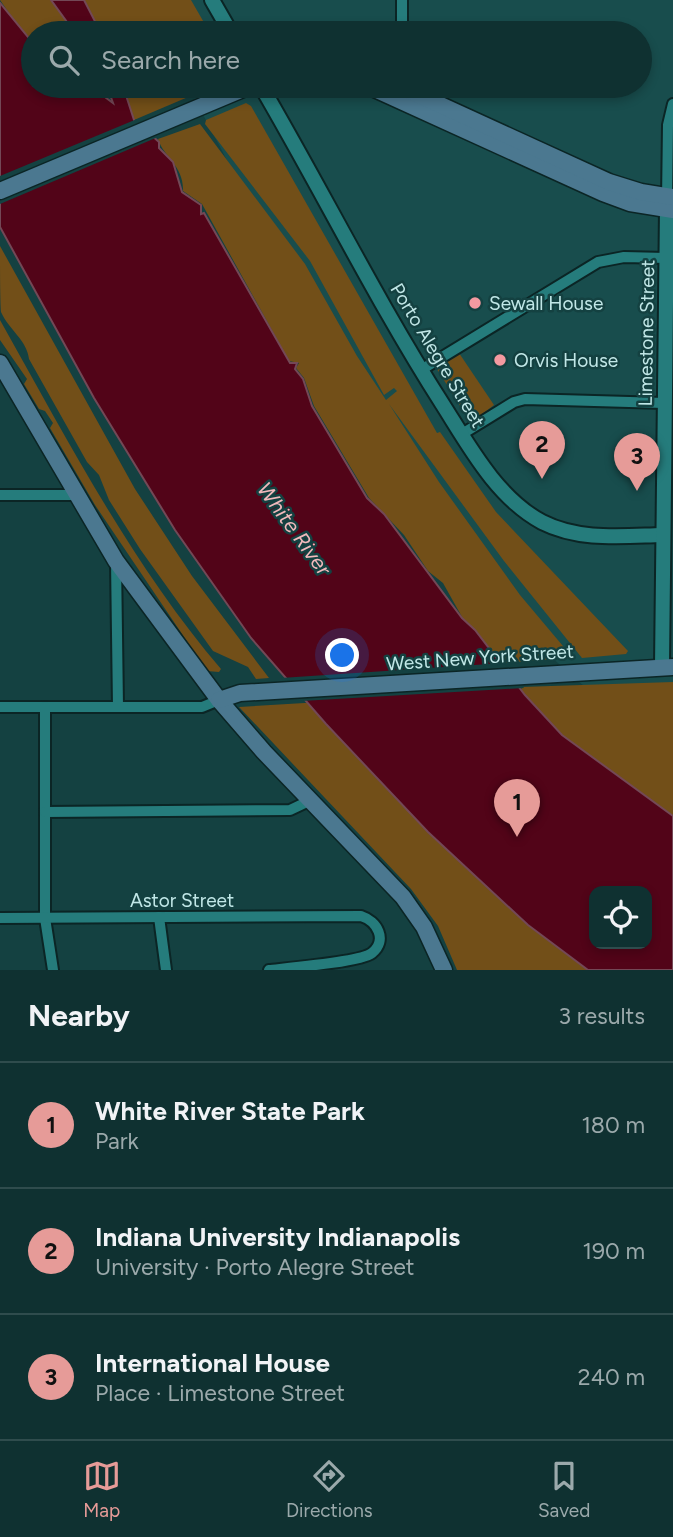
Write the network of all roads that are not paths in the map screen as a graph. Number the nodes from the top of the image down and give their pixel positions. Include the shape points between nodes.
1 (212, 0) edge
2 (401, 0) edge
3 (224, 21) edge
4 (402, 21) edge
5 (222, 98) edge
6 (268, 98) edge
7 (415, 98) edge
8 (673, 104) edge
9 (0, 191) edge
10 (670, 204) edge
11 (666, 258) junction
12 (0, 363) edge
13 (421, 370) junction
14 (664, 403) junction
15 (462, 434) junction
16 (0, 495) edge
17 (76, 495) junction
18 (662, 535) junction
19 (116, 561) junction
20 (668, 667) edge
21 (219, 700) junction
22 (0, 707) edge
23 (45, 707) junction
24 (118, 707) junction
25 (309, 801) junction
26 (45, 812) junction
27 (159, 917) junction
28 (0, 918) edge
29 (45, 918) junction
30 (53, 970) edge
31 (166, 970) edge
32 (269, 970) edge
33 (444, 970) edge

1 - 3 street
2 - 4 street
5 - 9 main road
6 - 13 street, Porto Alegre Street
7 - 10 main road
8 - 10 street via 668,125
10 - 11 street, Limestone Street
11 - 13 street via 598,262
11 - 14 street, Limestone Street
12 - 17 main road
13 - 15 street, Porto Alegre Street
14 - 15 street via 525,399
14 - 18 street, Limestone Street
15 - 18 street, Porto Alegre Street via 504,492 540,521 582,534
16 - 17 street
17 - 19 main road
18 - 20 street, Limestone Street
19 - 21 main road
19 - 24 street
20 - 21 main road, West New York Street via 253,692
21 - 24 street, West New York Street via 209,707
21 - 25 main road
22 - 23 street, West New York Street
23 - 24 street, West New York Street
23 - 26 street
25 - 26 street via 290,810
25 - 33 main road via 403,897 424,927
26 - 29 street
27 - 29 street, Astor Street
27 - 31 street
27 - 32 street, Astor Street via 364,916 375,923 380,935 376,948 366,957
28 - 29 street, Astor Street
29 - 30 street

